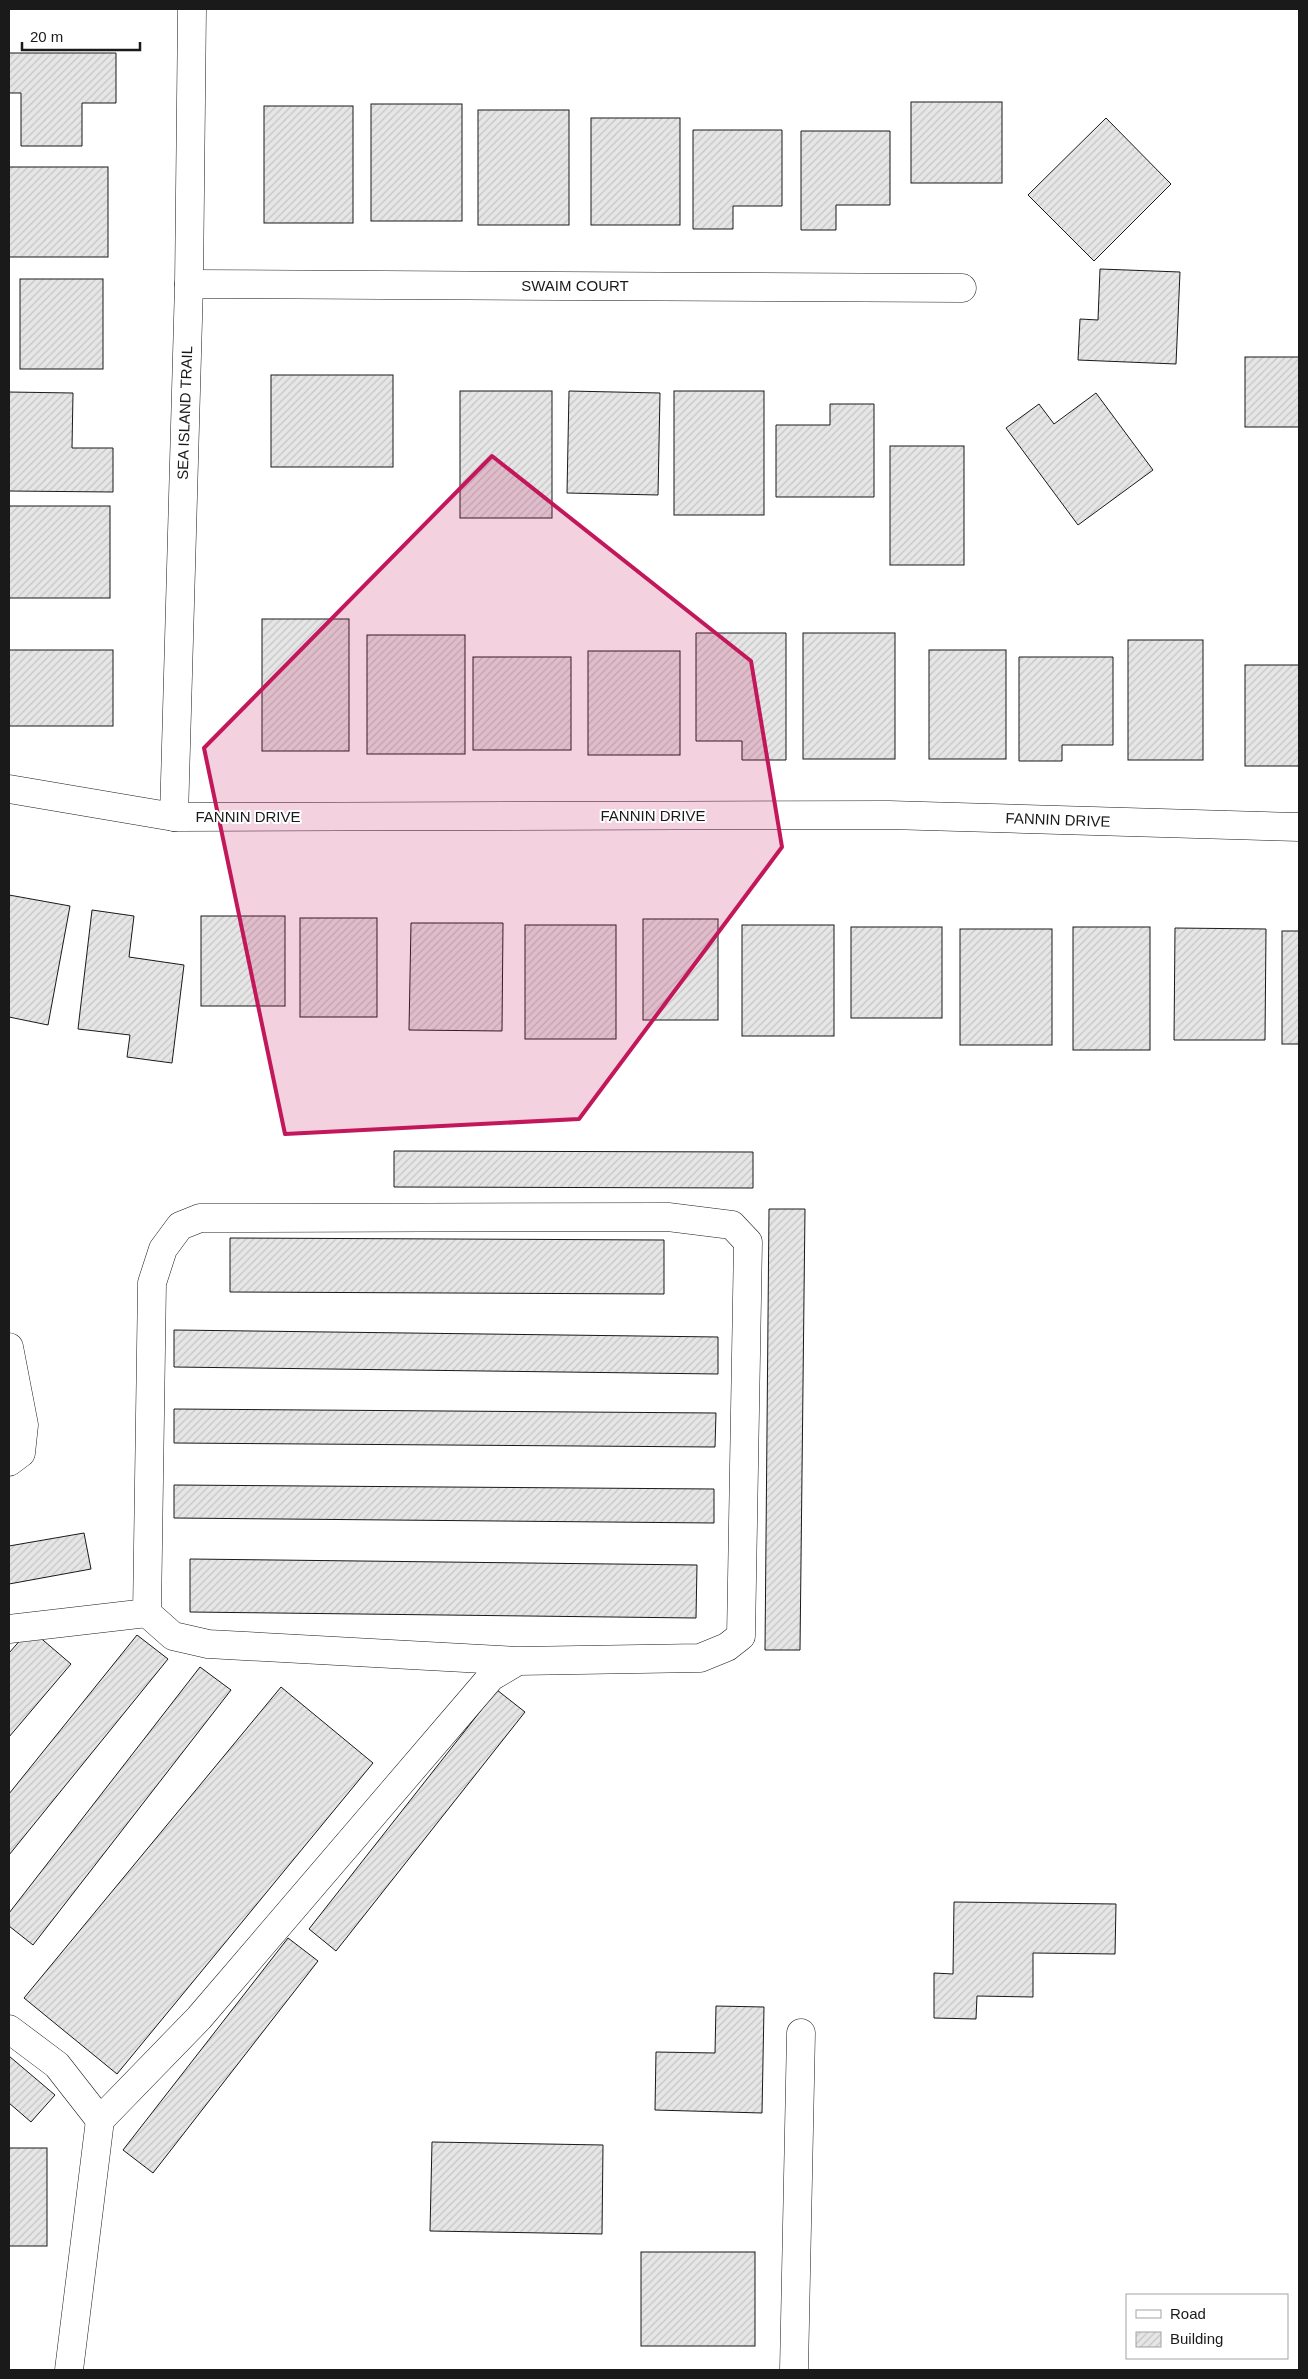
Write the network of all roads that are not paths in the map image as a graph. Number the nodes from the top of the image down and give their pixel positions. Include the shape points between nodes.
1 (192, 9) edge
2 (189, 284) junction
3 (962, 288) dead end
4 (9, 789) edge
5 (174, 817) junction
6 (1299, 827) edge
7 (9, 1347) edge
8 (9, 1462) edge
9 (147, 1613) junction
10 (9, 1628) edge
11 (518, 1661) junction
12 (9, 2029) edge
13 (801, 2033) dead end
14 (100, 2120) junction
15 (69, 2370) edge
16 (794, 2370) edge

1 - 2 street, SEA ISLAND TRAIL
2 - 3 street, SWAIM COURT
2 - 5 street, SEA ISLAND TRAIL
4 - 5 street, FANNIN DRIVE
5 - 6 street, FANNIN DRIVE via 889,815
7 - 8 street via 24,1425 21,1453
9 - 10 street
9 - 11 street via 173,1636 208,1644
9 - 11 street via 152,1283 163,1249 180,1226 200,1218 658,1217 732,1225 748,1242 740,1636 727,1647 700,1658
11 - 14 street via 491,1677 199,2018
12 - 14 street via 57,2065
13 - 16 street
14 - 15 street

